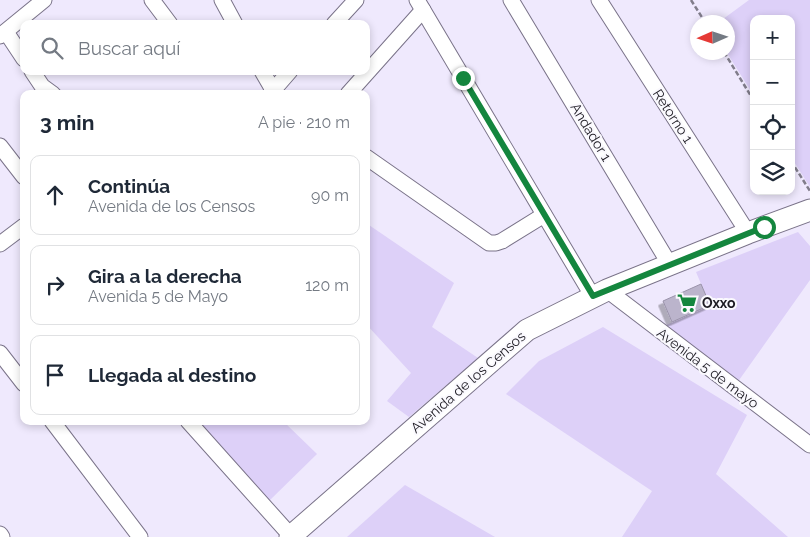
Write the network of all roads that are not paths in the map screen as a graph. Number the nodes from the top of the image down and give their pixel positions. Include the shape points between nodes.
1 (44, 0) edge
2 (152, 0) edge
3 (222, 0) edge
4 (356, 0) edge
5 (511, 0) edge
6 (599, 0) edge
7 (420, 5) edge
8 (167, 20) edge
9 (233, 20) edge
10 (338, 20) edge
11 (3, 34) edge
12 (20, 55) edge
13 (370, 67) edge
14 (35, 75) edge
15 (264, 75) edge
16 (286, 75) edge
17 (363, 75) edge
18 (48, 90) edge
19 (270, 90) edge
20 (273, 90) edge
21 (351, 90) edge
22 (0, 146) edge
23 (370, 159) edge
24 (20, 172) edge
25 (810, 210) edge
26 (544, 214) junction
27 (20, 229) edge
28 (748, 233) junction
29 (0, 244) edge
30 (670, 265) junction
31 (600, 293) junction
32 (0, 353) edge
33 (20, 379) edge
34 (55, 425) edge
35 (192, 425) edge
36 (810, 445) edge
37 (0, 534) edge
38 (290, 536) edge
39 (2, 537) edge
40 (140, 537) edge

1 - 11 street
2 - 8 street
3 - 9 street
4 - 10 street
5 - 30 street, Andador 1
6 - 28 street, Retorno 1
7 - 13 street
7 - 26 street
11 - 12 street
14 - 18 street
15 - 19 street
16 - 20 street
17 - 21 street
22 - 24 street
23 - 26 street via 489,243 502,241
25 - 28 street, Avenida de los Censos
26 - 31 street
27 - 29 street
28 - 30 street, Avenida de los Censos
30 - 31 street, Avenida de los Censos
31 - 36 street, Avenida 5 de mayo
31 - 38 street, Avenida de los Censos via 528,330
32 - 33 street
34 - 40 street
35 - 38 street
37 - 39 street

